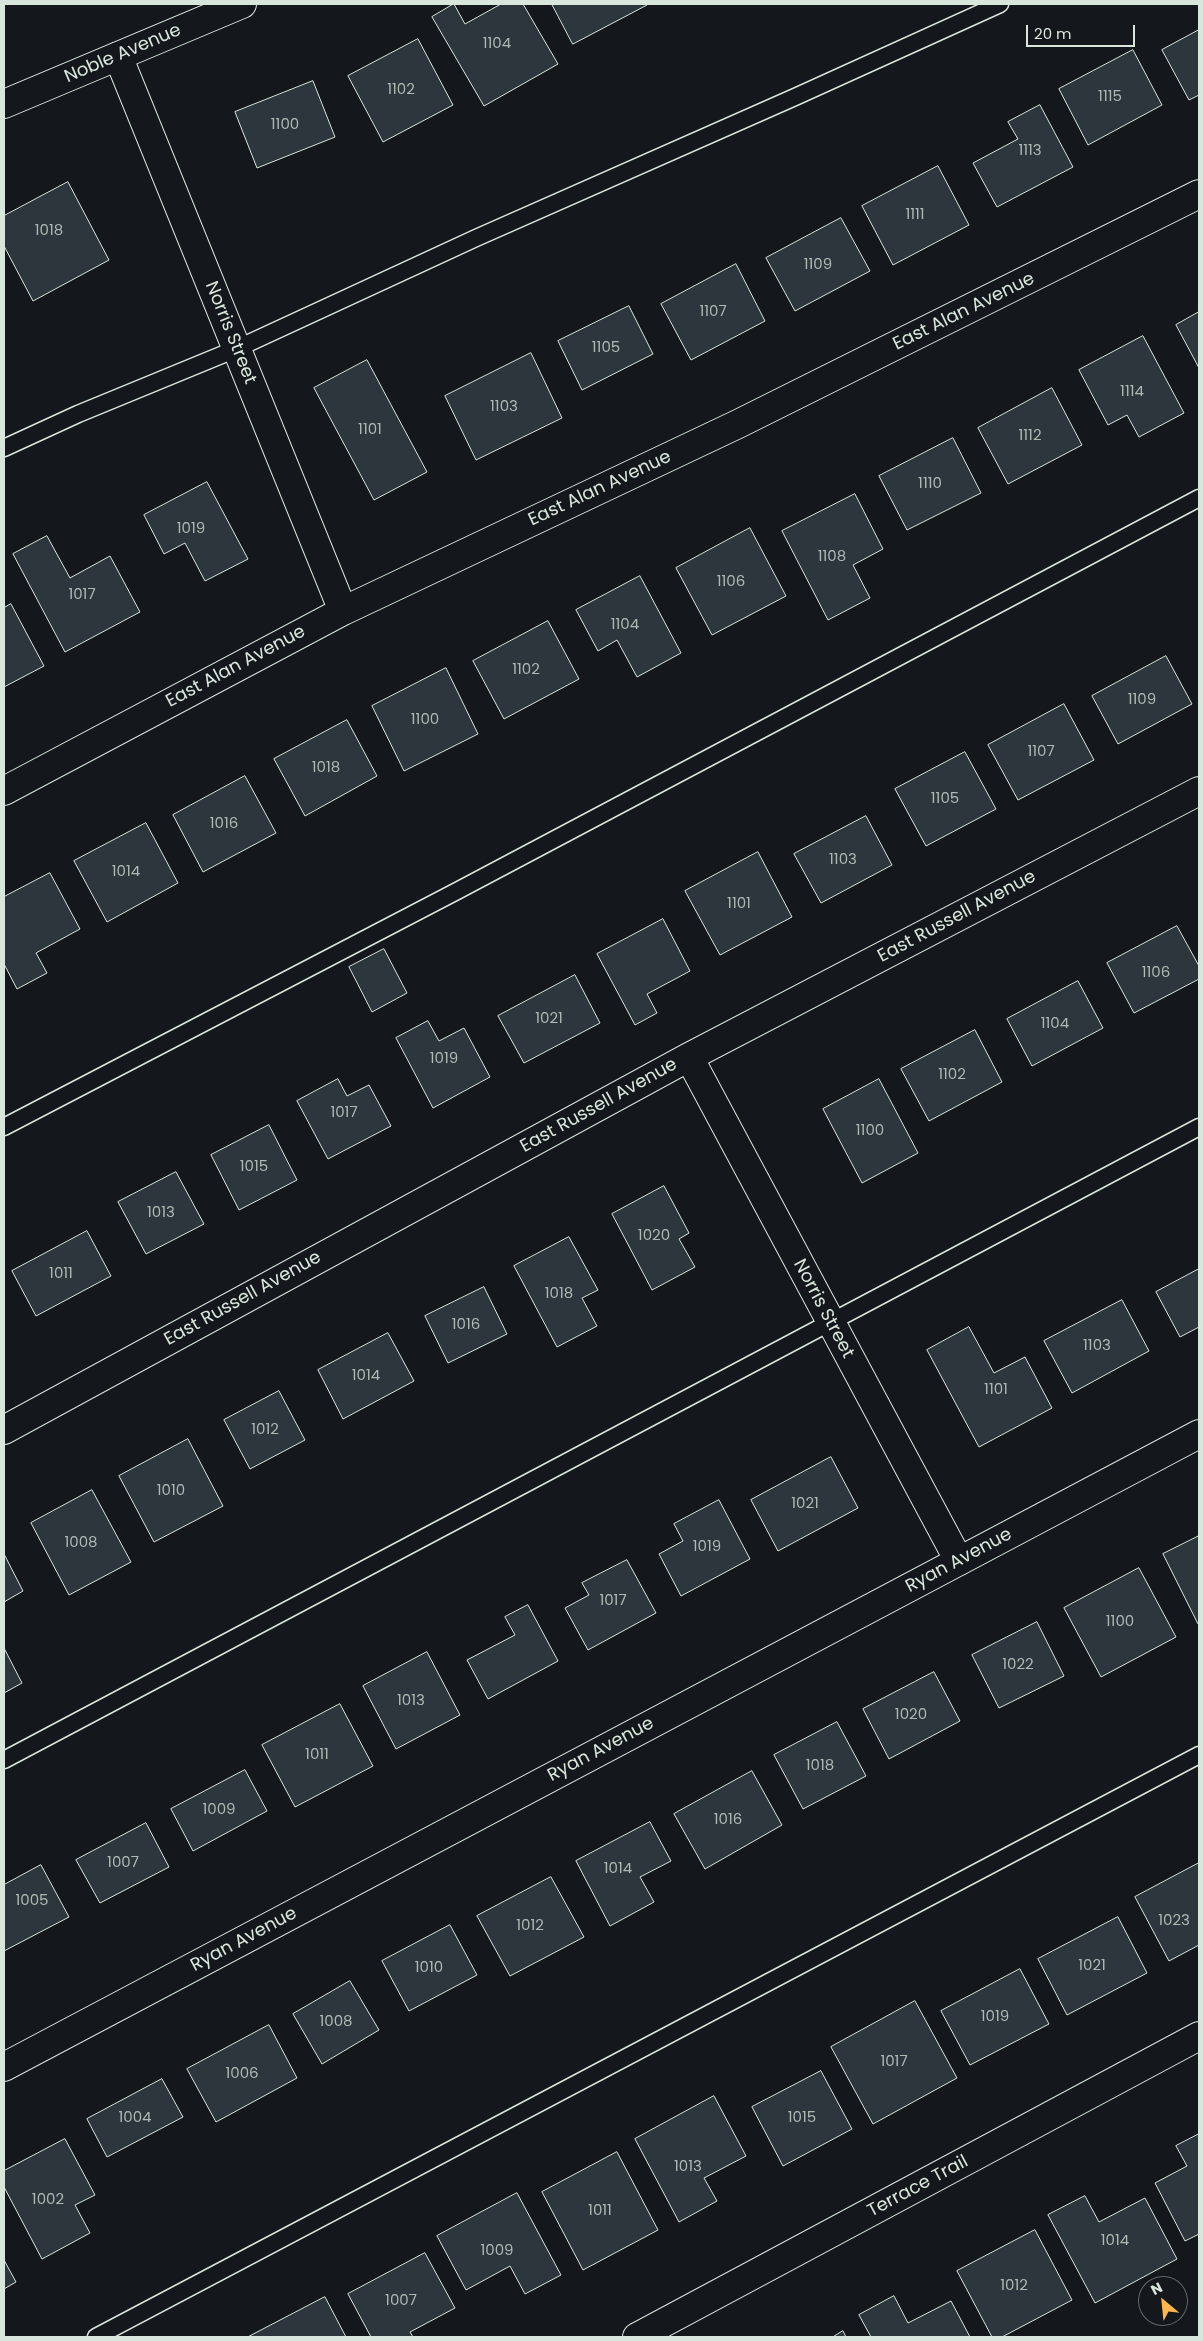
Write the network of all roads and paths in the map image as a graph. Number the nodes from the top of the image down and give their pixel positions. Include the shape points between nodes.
1 (242, 4) edge
2 (1000, 4) edge
3 (118, 56) junction
4 (4, 104) edge
5 (1199, 194) edge
6 (236, 349) junction
7 (4, 448) edge
8 (1199, 498) edge
9 (342, 611) junction
10 (1199, 791) edge
11 (4, 792) edge
12 (689, 1057) junction
13 (4, 1127) edge
14 (1199, 1127) edge
15 (830, 1322) junction
16 (4, 1430) edge
17 (1199, 1434) edge
18 (959, 1561) junction
19 (1199, 1755) edge
20 (4, 1760) edge
21 (1199, 2036) edge
22 (4, 2067) edge
23 (96, 2337) edge
24 (637, 2337) edge

1 - 3 street, Noble Avenue
2 - 6 lane
3 - 4 street, Noble Avenue
3 - 6 street, Norris Street
5 - 9 street, East Alan Avenue via 764,411
6 - 7 lane
6 - 9 street, Norris Street
8 - 13 lane
9 - 11 street, East Alan Avenue
10 - 12 street, East Russell Avenue
12 - 15 street, Norris Street
12 - 16 street, East Russell Avenue
14 - 15 lane
15 - 18 street, Norris Street
15 - 20 lane
17 - 18 street, Ryan Avenue
18 - 22 street, Ryan Avenue
19 - 23 lane
21 - 24 street, Terrace Trail

